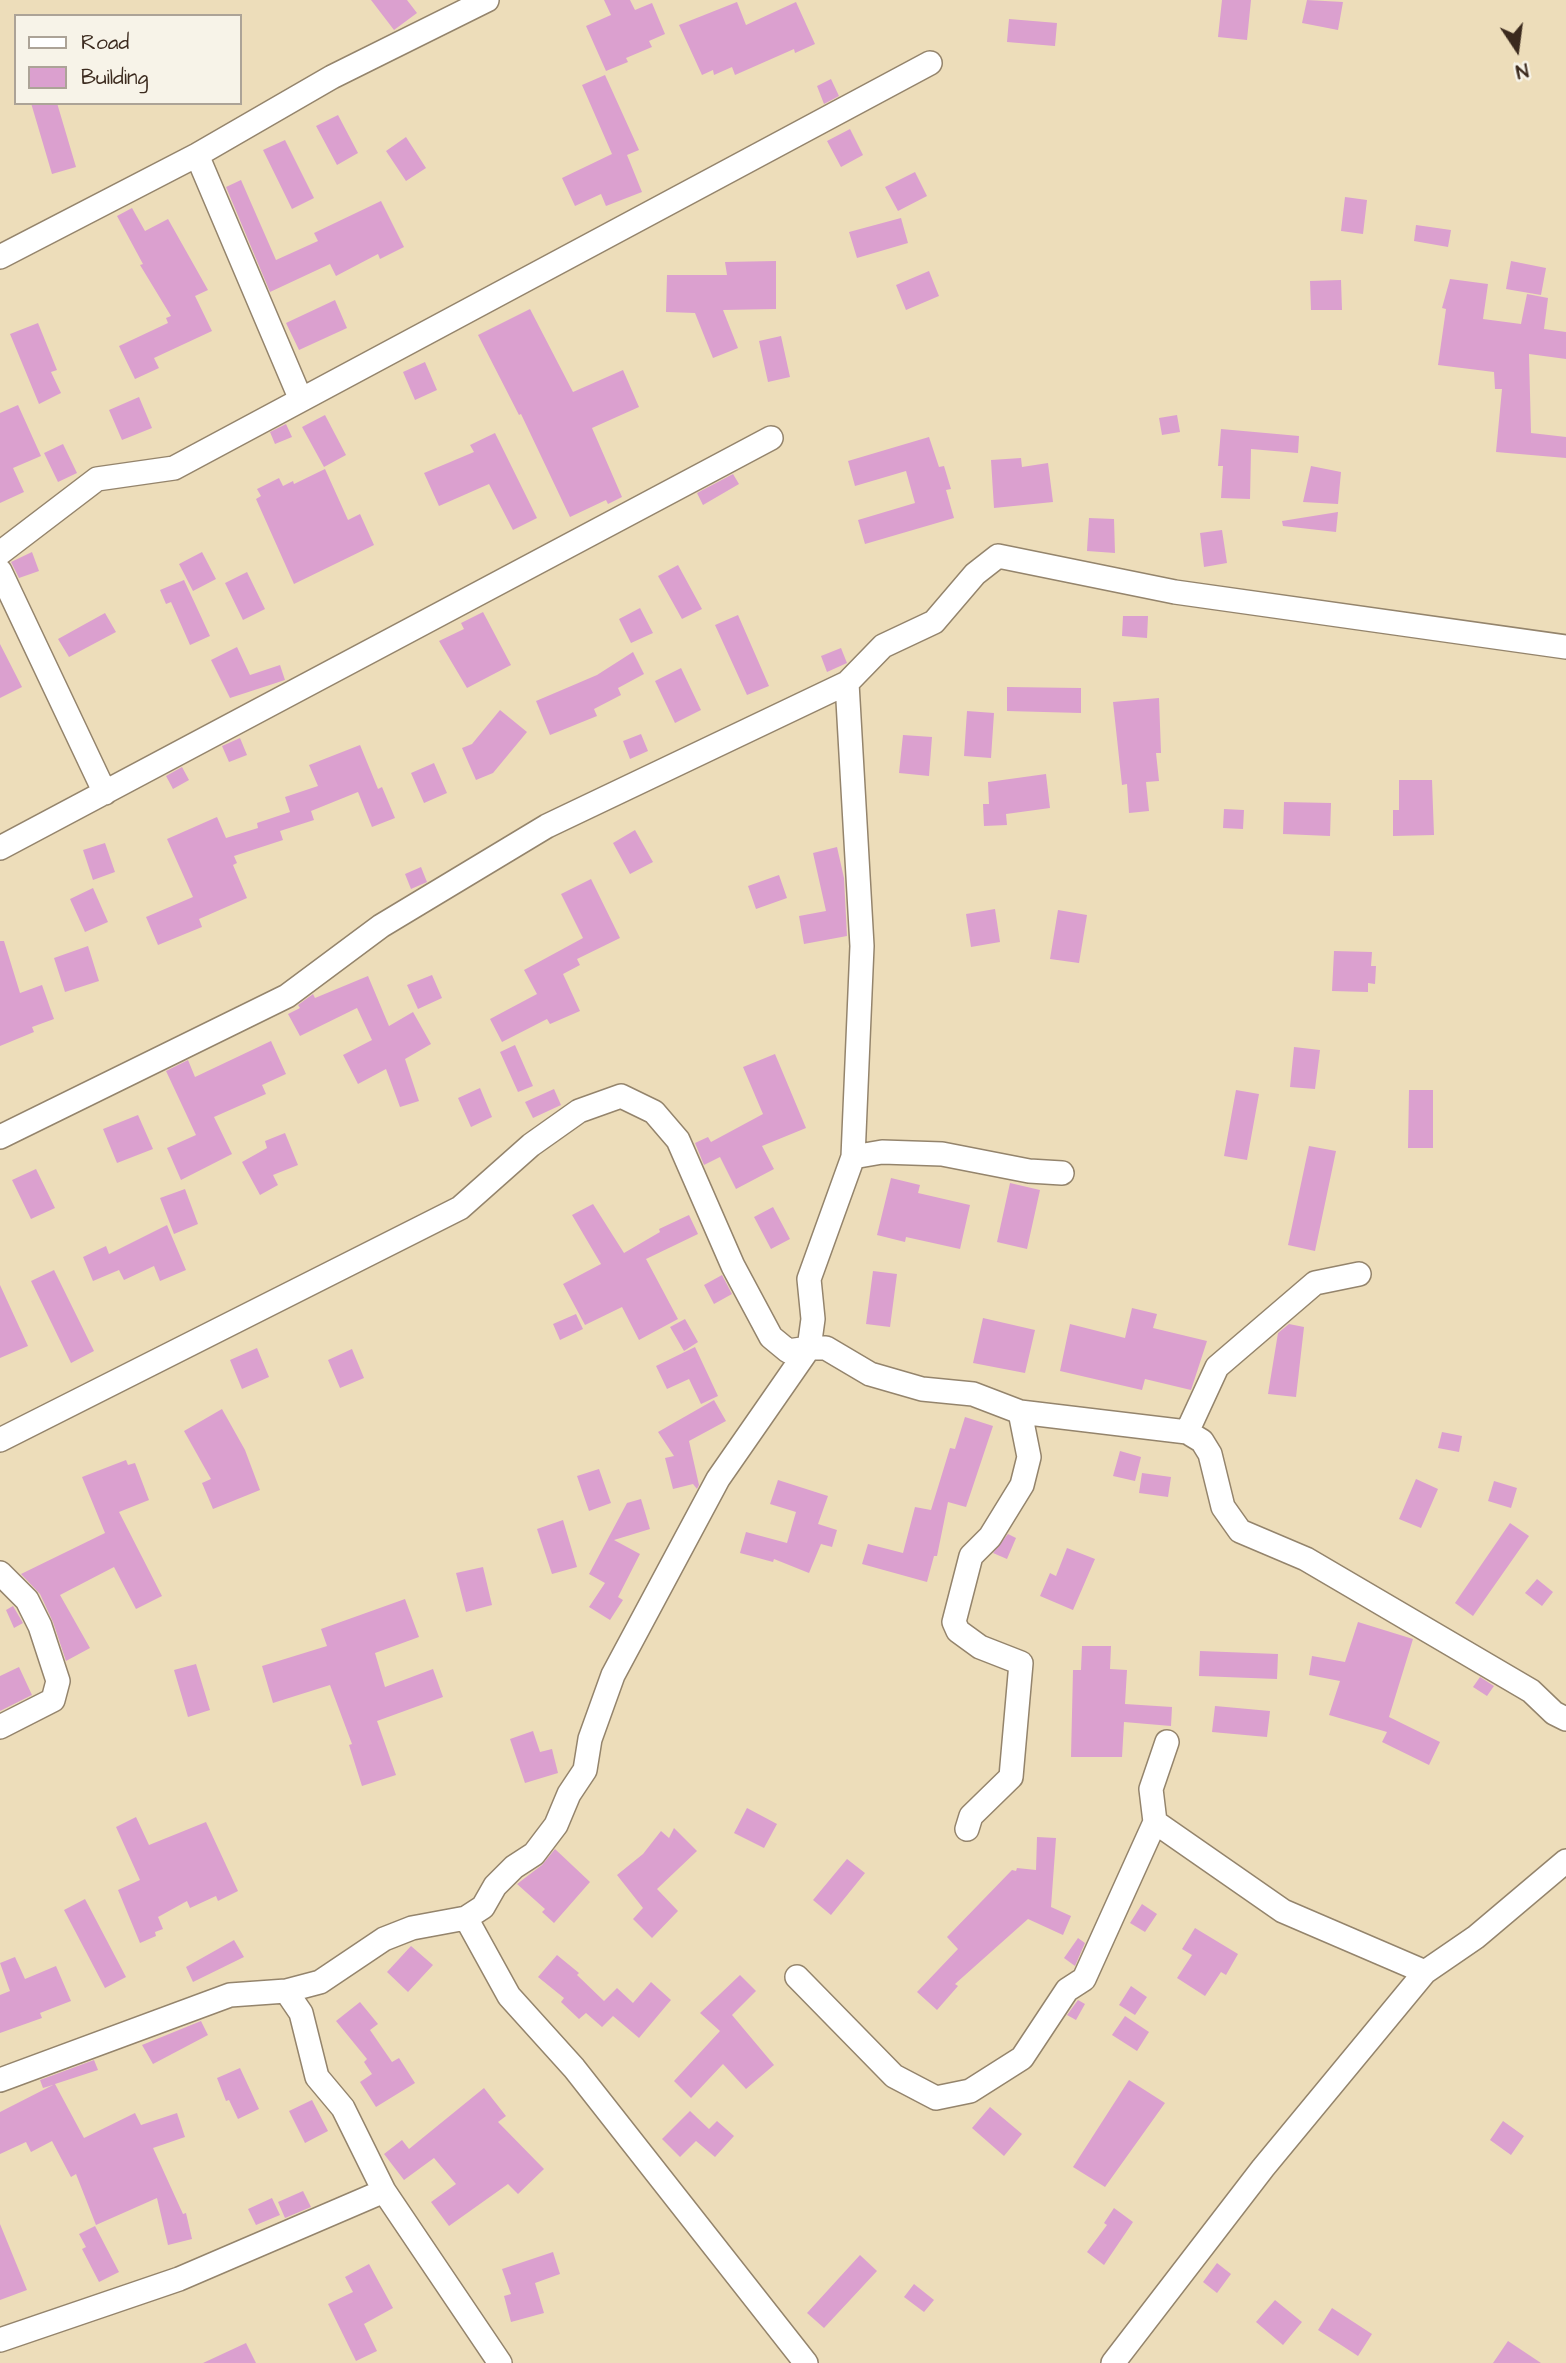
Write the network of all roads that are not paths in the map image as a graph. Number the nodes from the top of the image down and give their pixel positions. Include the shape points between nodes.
1 (487, 0) edge
2 (930, 63) dead end
3 (197, 155) junction
4 (0, 257) edge
5 (301, 400) junction
6 (771, 438) dead end
7 (0, 553) edge
8 (0, 571) edge
9 (1566, 647) edge
10 (847, 683) junction
11 (105, 793) junction
12 (0, 848) edge
13 (0, 1137) edge
14 (853, 1157) junction
15 (1062, 1173) dead end
16 (1359, 1274) dead end
17 (809, 1348) junction
18 (1020, 1412) junction
19 (1187, 1432) junction
20 (0, 1440) edge
21 (0, 1573) edge
22 (1566, 1719) edge
23 (0, 1727) edge
24 (1167, 1742) dead end
25 (1155, 1822) junction
26 (967, 1829) dead end
27 (1566, 1861) edge
28 (466, 1918) junction
29 (1425, 1972) junction
30 (797, 1977) dead end
31 (286, 1991) junction
32 (0, 2080) edge
33 (384, 2192) junction
34 (0, 2340) edge
35 (500, 2363) edge
36 (806, 2363) edge
37 (1113, 2363) edge

1 - 3 street via 332,77
2 - 5 street
3 - 4 street
3 - 5 street
5 - 7 street via 174,468 97,479
6 - 11 street
8 - 11 street
9 - 10 street via 1175,592 998,556 975,574 934,622 883,646
10 - 13 street via 547,826 381,926 288,996
10 - 14 street via 862,946
11 - 12 street
14 - 15 street via 882,1152 942,1154
14 - 17 street via 809,1279 813,1319
16 - 19 street via 1315,1283 1217,1367
17 - 18 street via 826,1348 870,1374 922,1389 973,1394
17 - 20 street via 788,1351 771,1337 733,1266 678,1140 654,1112 621,1096 579,1111 531,1145 460,1208
17 - 28 street via 718,1479 620,1663 590,1739 585,1770 556,1825 534,1854 495,1886 483,1907
18 - 19 street
18 - 26 street via 1030,1457 1022,1485 990,1537 971,1556 954,1622 958,1631 980,1647 1021,1663 1011,1777 971,1816
19 - 22 street via 1202,1441 1210,1454 1223,1507 1240,1531 1306,1559 1531,1691
21 - 23 street via 27,1600 58,1681 54,1700
24 - 25 street via 1151,1789
25 - 29 street via 1283,1911
25 - 30 street via 1084,1979 1067,1990 1022,2058 970,2091 936,2098 894,2076
27 - 29 street via 1476,1937
28 - 31 street via 412,1928 384,1939 320,1982
28 - 36 street via 509,1996 574,2068
29 - 37 street via 1263,2168
31 - 32 street via 230,1994
31 - 33 street via 301,2013 317,2077 343,2108
33 - 34 street via 179,2279
33 - 35 street

